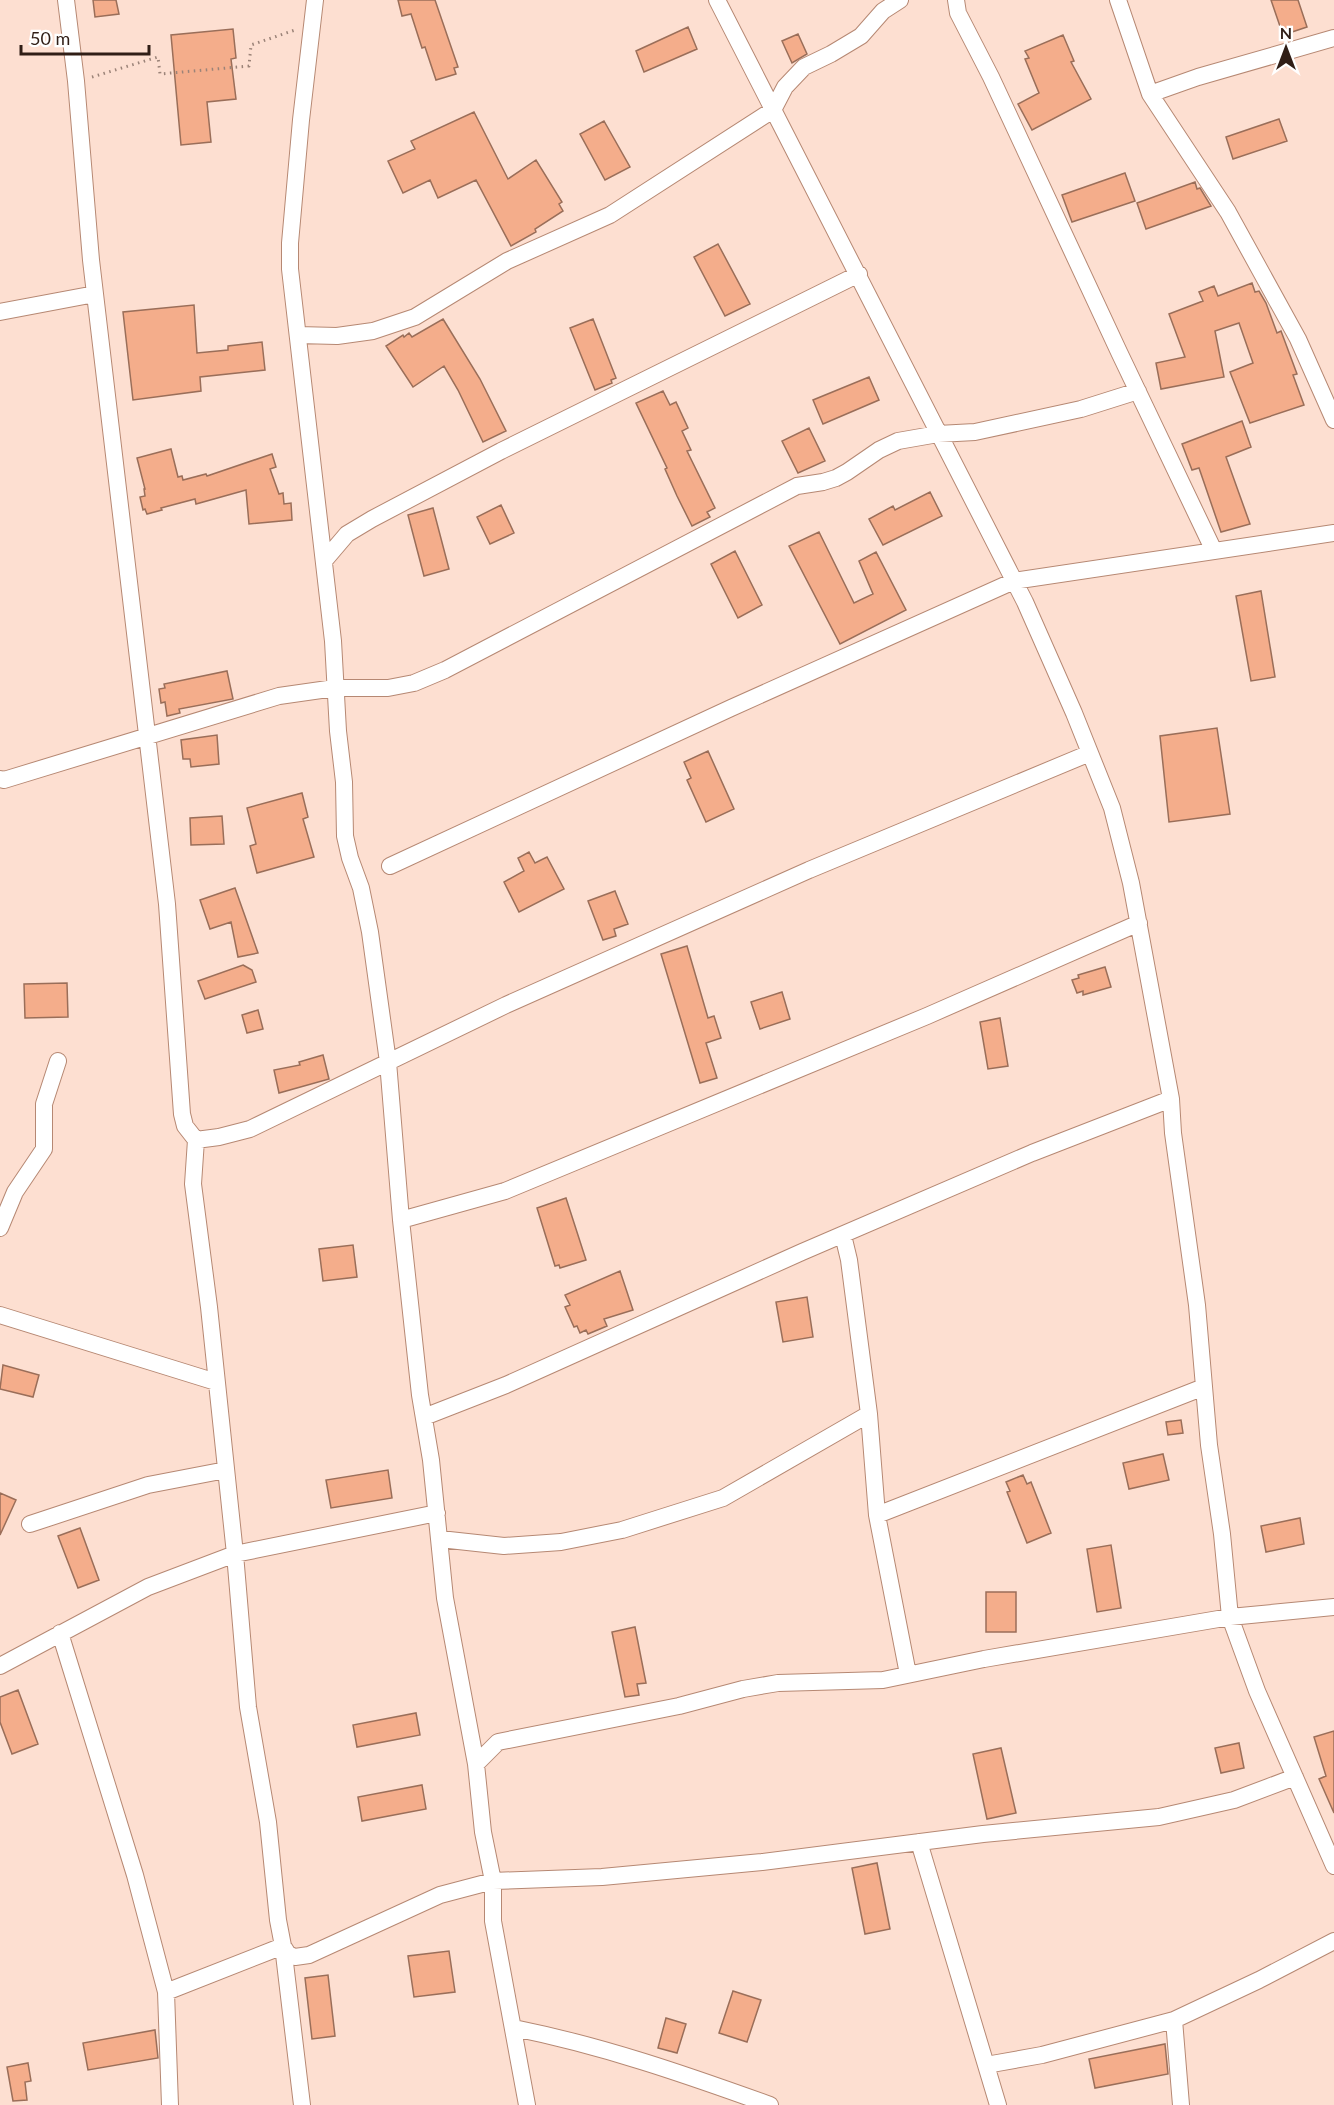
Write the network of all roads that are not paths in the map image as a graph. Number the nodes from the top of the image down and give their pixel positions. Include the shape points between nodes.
1 (66, 0) edge
2 (315, 0) edge
3 (717, 0) edge
4 (900, 0) edge
5 (956, 0) edge
6 (1118, 0) edge
7 (1333, 40) edge
8 (1150, 94) junction
9 (773, 110) junction
10 (859, 274) junction
11 (94, 294) junction
12 (0, 312) edge
13 (298, 335) junction
14 (1138, 391) junction
15 (1334, 420) edge
16 (938, 434) junction
17 (1334, 533) edge
18 (1214, 551) junction
19 (324, 561) junction
20 (1014, 581) junction
21 (335, 688) junction
22 (147, 736) junction
23 (1090, 753) junction
24 (0, 779) edge
25 (390, 866) dead end
26 (1139, 923) junction
27 (58, 1061) dead end
28 (388, 1062) junction
29 (1171, 1099) junction
30 (196, 1140) junction
31 (401, 1220) junction
32 (0, 1228) edge
33 (843, 1235) junction
34 (0, 1315) edge
35 (216, 1382) junction
36 (1204, 1387) junction
37 (869, 1414) junction
38 (424, 1417) junction
39 (226, 1470) junction
40 (437, 1513) junction
41 (877, 1515) junction
42 (30, 1524) dead end
43 (440, 1539) junction
44 (235, 1554) junction
45 (1334, 1607) edge
46 (1230, 1617) junction
47 (60, 1633) junction
48 (0, 1666) edge
49 (908, 1674) junction
50 (469, 1730) junction
51 (498, 1742) junction
52 (476, 1764) junction
53 (1294, 1778) junction
54 (919, 1842) junction
55 (1334, 1866) edge
56 (493, 1881) junction
57 (1334, 1941) edge
58 (283, 1947) junction
59 (166, 1992) junction
60 (1173, 2020) junction
61 (514, 2028) junction
62 (986, 2065) junction
63 (170, 2105) edge
64 (302, 2105) edge
65 (527, 2105) edge
66 (770, 2105) edge
67 (998, 2105) edge
68 (1181, 2105) edge

1 - 11 street
2 - 13 street via 290,243
3 - 9 street
4 - 9 street via 883,11 861,36 804,67 785,87
5 - 14 street via 958,13
6 - 8 street
7 - 8 street
8 - 15 street via 1228,212 1298,339
9 - 10 street
9 - 13 street via 610,215 507,261 414,317 373,332
10 - 16 street
10 - 19 street via 372,519 347,534
11 - 12 street
11 - 22 street
13 - 19 street
14 - 16 street via 975,432
14 - 18 street
16 - 20 street
16 - 21 street via 898,441 836,478 797,486 445,670 414,683 388,688
17 - 18 street
18 - 20 street
19 - 21 street
20 - 23 street
20 - 25 street
21 - 22 street via 279,696
21 - 28 street via 345,836 370,932
22 - 24 street
22 - 30 street via 167,904 182,1114 185,1126
23 - 26 street via 1112,808
23 - 28 street via 809,870
26 - 29 street
26 - 31 street via 927,1016 505,1191
27 - 32 street via 44,1104 44,1149 15,1192
28 - 30 street via 250,1129
28 - 31 street
29 - 33 street via 1032,1153
29 - 36 street
30 - 35 street via 193,1184
31 - 38 street
33 - 37 street
33 - 38 street via 506,1385
34 - 35 street
35 - 39 street
36 - 41 street
36 - 46 street
37 - 41 street
37 - 43 street via 723,1498 622,1530 561,1542 504,1546
38 - 40 street
39 - 42 street via 148,1485
39 - 44 street
40 - 43 street
40 - 44 street
41 - 49 street
43 - 50 street
44 - 47 street via 148,1587
44 - 58 street via 248,1707 268,1822
45 - 46 street
46 - 49 street
46 - 53 street
47 - 48 street
47 - 59 street via 135,1875
49 - 51 street via 883,1680 778,1683
50 - 51 street
50 - 52 street
51 - 52 street
52 - 56 street
53 - 54 street via 1234,1800 1159,1817
53 - 55 street
54 - 56 street via 602,1877
54 - 62 street
56 - 58 street via 440,1895 309,1956 296,1957
56 - 61 street via 493,1921
57 - 60 street
58 - 59 street
58 - 64 street
59 - 63 street
60 - 62 street via 1042,2055
60 - 68 street
61 - 65 street
61 - 66 street via 567,2038 658,2065
62 - 67 street

